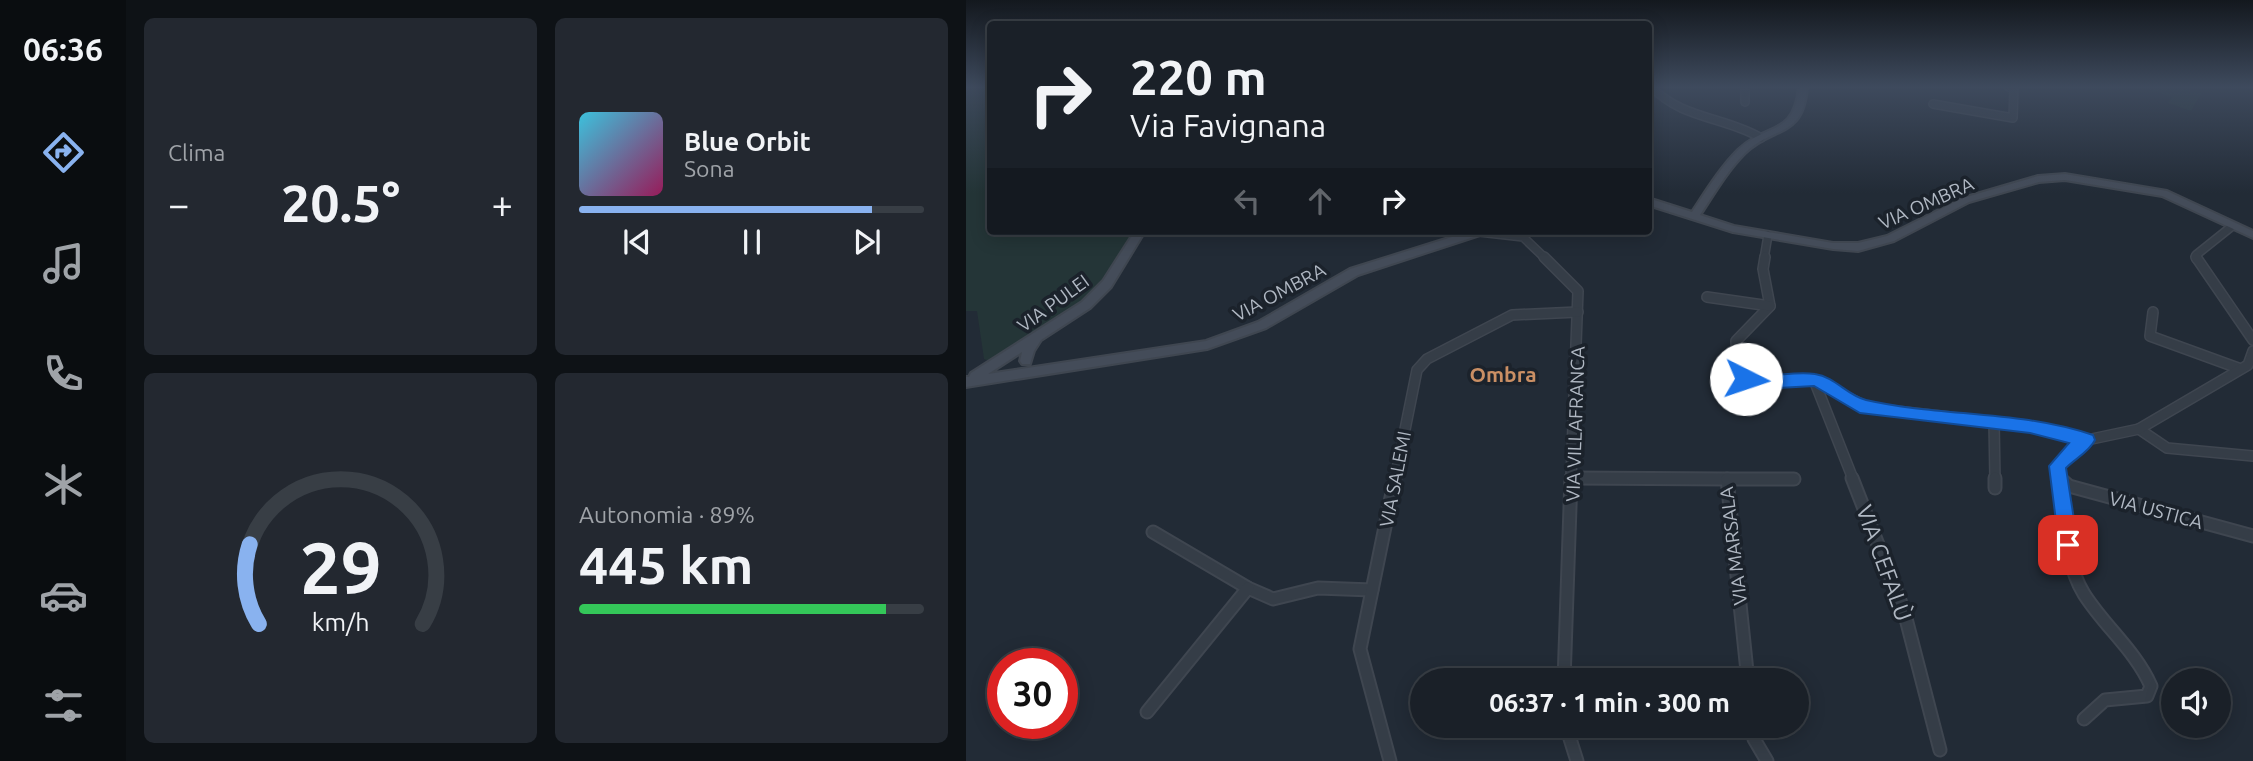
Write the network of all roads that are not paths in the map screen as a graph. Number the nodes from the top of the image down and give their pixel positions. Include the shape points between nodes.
1 (1729, 123) edge
2 (1788, 123) edge
3 (1761, 138) junction
4 (1652, 202) edge
5 (1693, 217) junction
6 (2231, 227) junction
7 (1137, 235) edge
8 (1468, 235) edge
9 (1519, 235) edge
10 (1768, 235) junction
11 (2253, 235) edge
12 (1707, 297) dead end
13 (1770, 306) junction
14 (1578, 312) junction
15 (2153, 312) dead end
16 (1035, 339) junction
17 (2253, 340) edge
18 (2253, 351) edge
19 (1008, 356) junction
20 (1024, 366) junction
21 (2246, 367) edge
22 (1814, 380) junction
23 (966, 382) edge
24 (1994, 422) junction
25 (2139, 429) junction
26 (2087, 440) junction
27 (2253, 456) edge
28 (1573, 478) junction
29 (1727, 479) junction
30 (1794, 479) dead end
31 (2062, 480) junction
32 (1995, 488) dead end
33 (1153, 532) dead end
34 (2253, 537) edge
35 (1248, 588) junction
36 (1372, 590) junction
37 (1565, 668) edge
38 (1747, 668) edge
39 (1147, 712) dead end
40 (2084, 719) dead end
41 (1570, 738) edge
42 (1754, 738) edge
43 (1940, 750) dead end
44 (1390, 761) edge
45 (1577, 761) edge
46 (1767, 761) edge

1 - 3 street
2 - 3 main road
3 - 5 main road via 1740,153
4 - 5 main road, VIA OMBRA
5 - 10 main road, VIA OMBRA
6 - 10 main road, VIA OMBRA via 2164,193 2065,177 2029,181 1958,203 1902,234 1869,246 1833,246
6 - 11 main road, VIA OMBRA
6 - 17 street via 2196,259
7 - 16 main road, VIA PULEI via 1098,294
8 - 20 main road, VIA OMBRA via 1365,267 1262,325 1207,345 1045,368
9 - 14 street, VIA VILLAFRANCA via 1576,286
10 - 13 street via 1763,270
12 - 13 street
13 - 22 street via 1737,338 1738,372 1758,383
14 - 28 street, VIA VILLAFRANCA
14 - 36 street, VIA SALEMI via 1518,313 1420,364
15 - 21 street via 2150,336
16 - 19 main road, VIA PULEI
16 - 20 main road
18 - 21 street
19 - 20 main road via 1011,366
19 - 23 main road, VIA PULEI
20 - 23 main road, VIA OMBRA
21 - 25 street
22 - 24 street via 1860,406
22 - 43 street, VIA CEFALÙ via 1904,611
24 - 26 street
24 - 32 street
25 - 26 street
25 - 27 street via 2167,448
26 - 31 street via 2057,466
28 - 29 street, VIA MARSALA
28 - 37 street, VIA VILLAFRANCA
29 - 30 street
29 - 38 street, VIA MARSALA
31 - 34 street, VIA USTICA via 2069,486
31 - 40 street via 2071,560 2083,593 2140,662 2151,686 2147,696 2105,701
33 - 35 street
35 - 36 street via 1273,599 1318,588
35 - 39 street
36 - 44 street, VIA SALEMI via 1360,649
41 - 45 street
42 - 46 street

